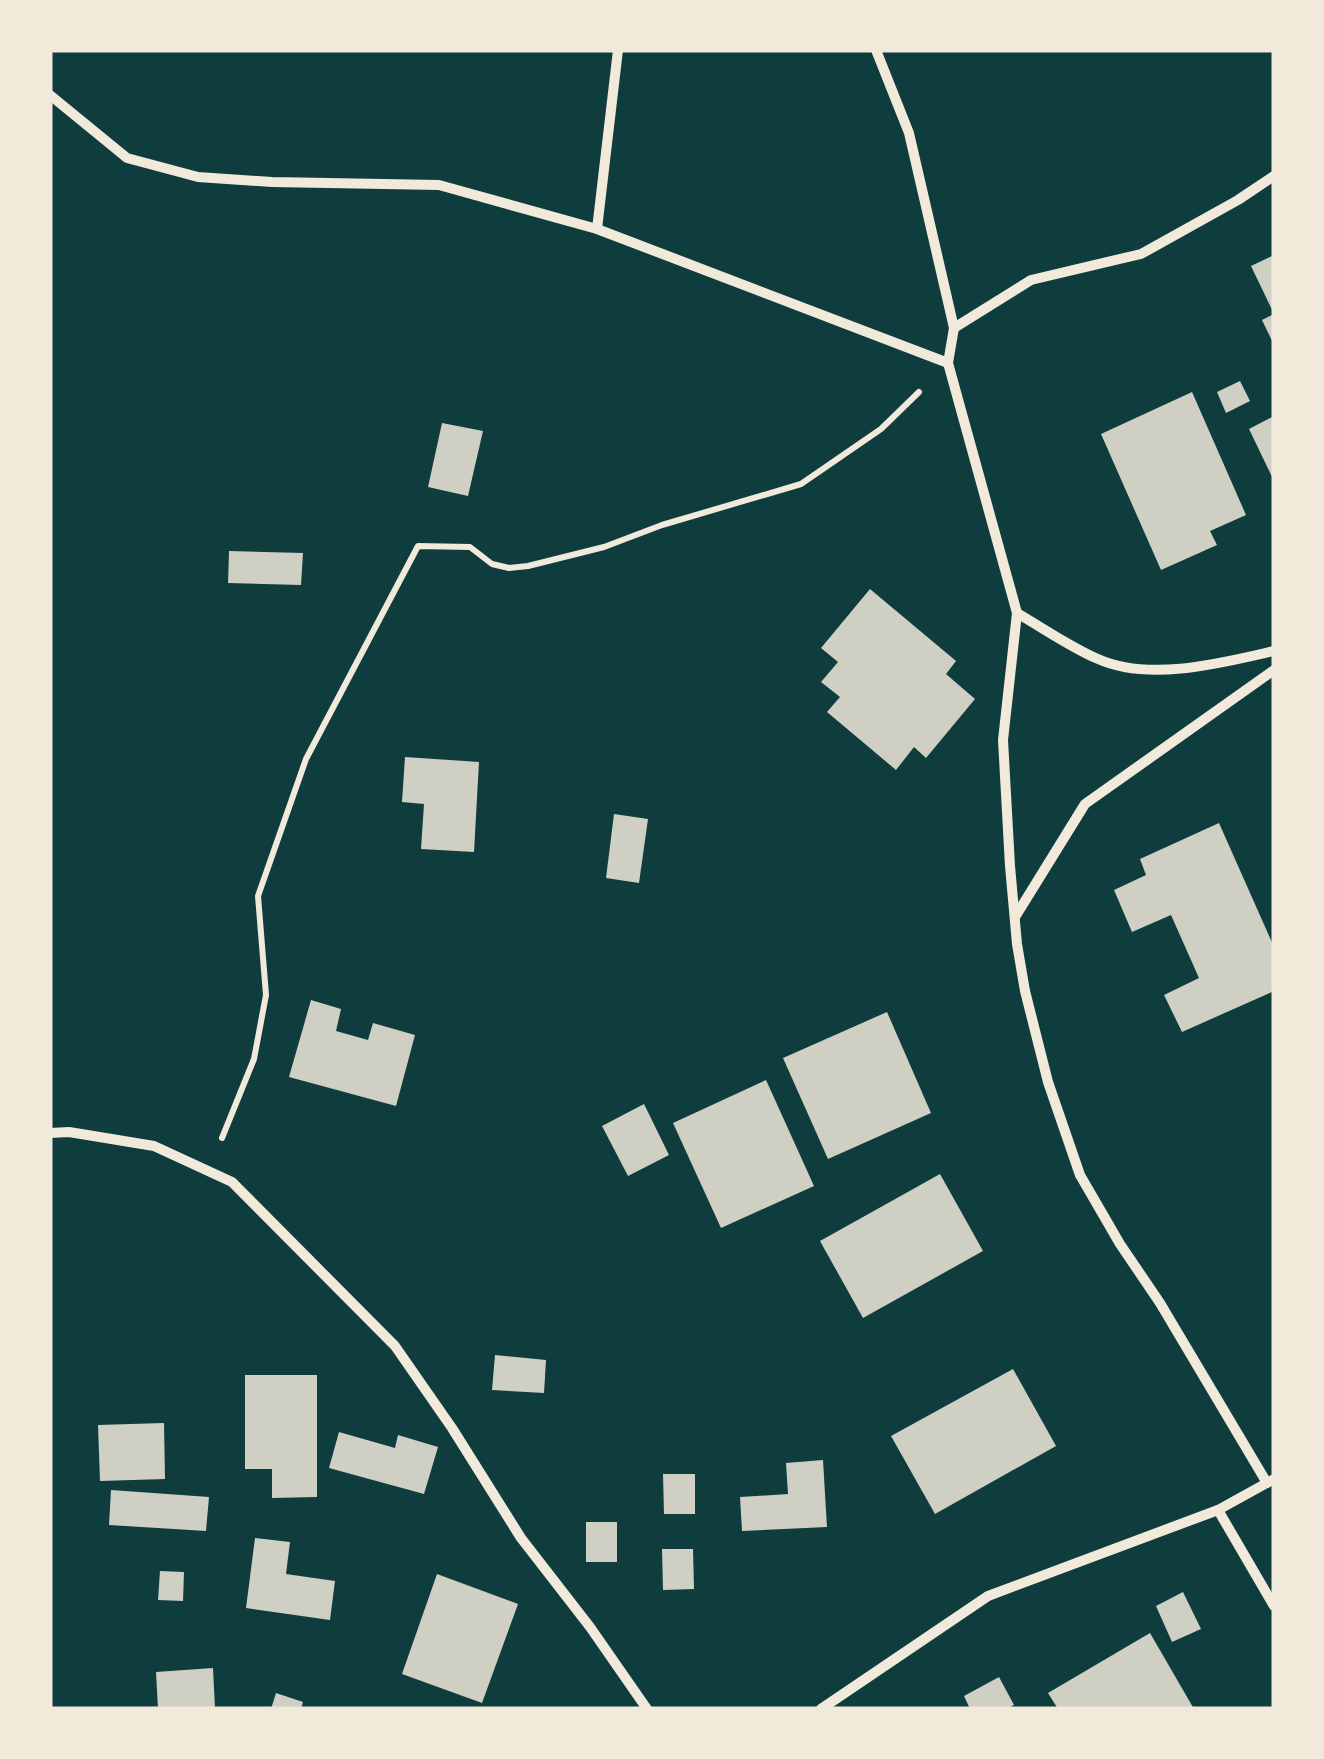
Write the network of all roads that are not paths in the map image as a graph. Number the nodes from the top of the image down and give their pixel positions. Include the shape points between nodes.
1 (618, 50) edge
2 (876, 50) edge
3 (50, 95) edge
4 (1274, 176) edge
5 (597, 230) junction
6 (954, 328) junction
7 (948, 363) junction
8 (1016, 614) junction
9 (1274, 651) edge
10 (1274, 670) edge
11 (1014, 918) junction
12 (50, 1133) edge
13 (1270, 1481) edge
14 (1218, 1510) junction
15 (1274, 1606) edge
16 (647, 1709) edge
17 (821, 1709) edge

1 - 5 street
2 - 6 street via 908,133
3 - 5 street via 127,158 198,177 439,185
4 - 6 street via 1142,254 1031,280
5 - 7 street
6 - 7 street
7 - 8 street
8 - 9 street via 1125,667 1191,668
8 - 11 street via 1003,740
10 - 11 street via 1086,804
11 - 13 street via 1048,1082 1080,1176
12 - 16 street via 154,1146 232,1182 395,1346 521,1538
13 - 14 street
14 - 15 street
14 - 17 street via 988,1596

